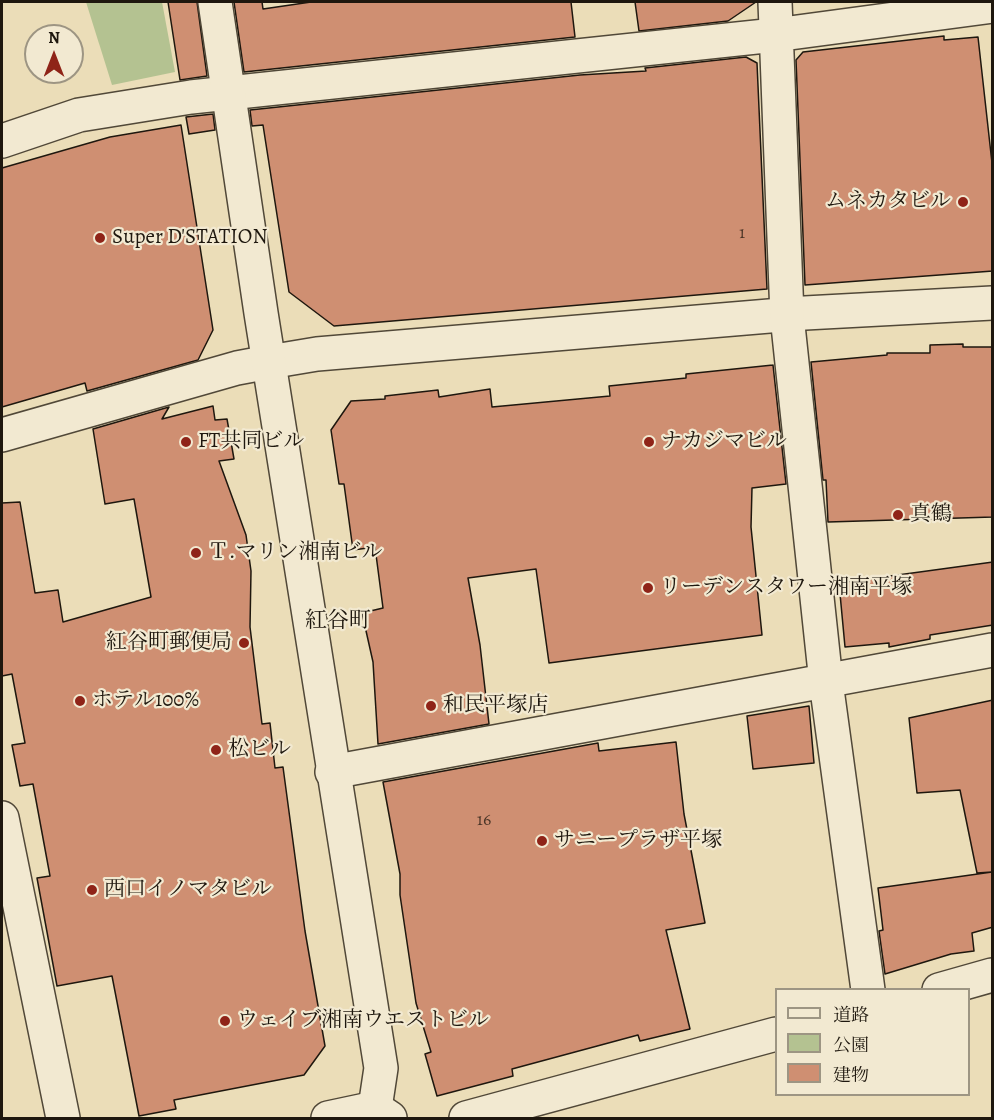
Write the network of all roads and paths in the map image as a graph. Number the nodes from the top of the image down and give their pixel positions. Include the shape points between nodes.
1 (215, 2) edge
2 (775, 2) edge
3 (993, 6) edge
4 (775, 35) junction
5 (227, 92) junction
6 (2, 141) edge
7 (993, 303) edge
8 (787, 316) junction
9 (269, 362) junction
10 (2, 435) edge
11 (993, 650) edge
12 (826, 682) junction
13 (332, 772) junction
14 (2, 818) edge
15 (993, 975) edge
16 (868, 988) edge
17 (946, 988) edge
18 (775, 1035) edge
19 (382, 1113) edge
20 (63, 1119) edge
21 (328, 1119) edge
22 (466, 1119) edge

1 - 5 street
2 - 4 street
3 - 4 street
4 - 5 street
4 - 8 street
5 - 6 street via 79,116
5 - 9 street
7 - 8 street
8 - 9 street via 316,354
8 - 12 street
9 - 10 street
9 - 13 street
11 - 12 street
12 - 13 street
12 - 16 street
13 - 19 street via 381,1068
14 - 20 street
15 - 17 street
18 - 22 street
19 - 21 street

